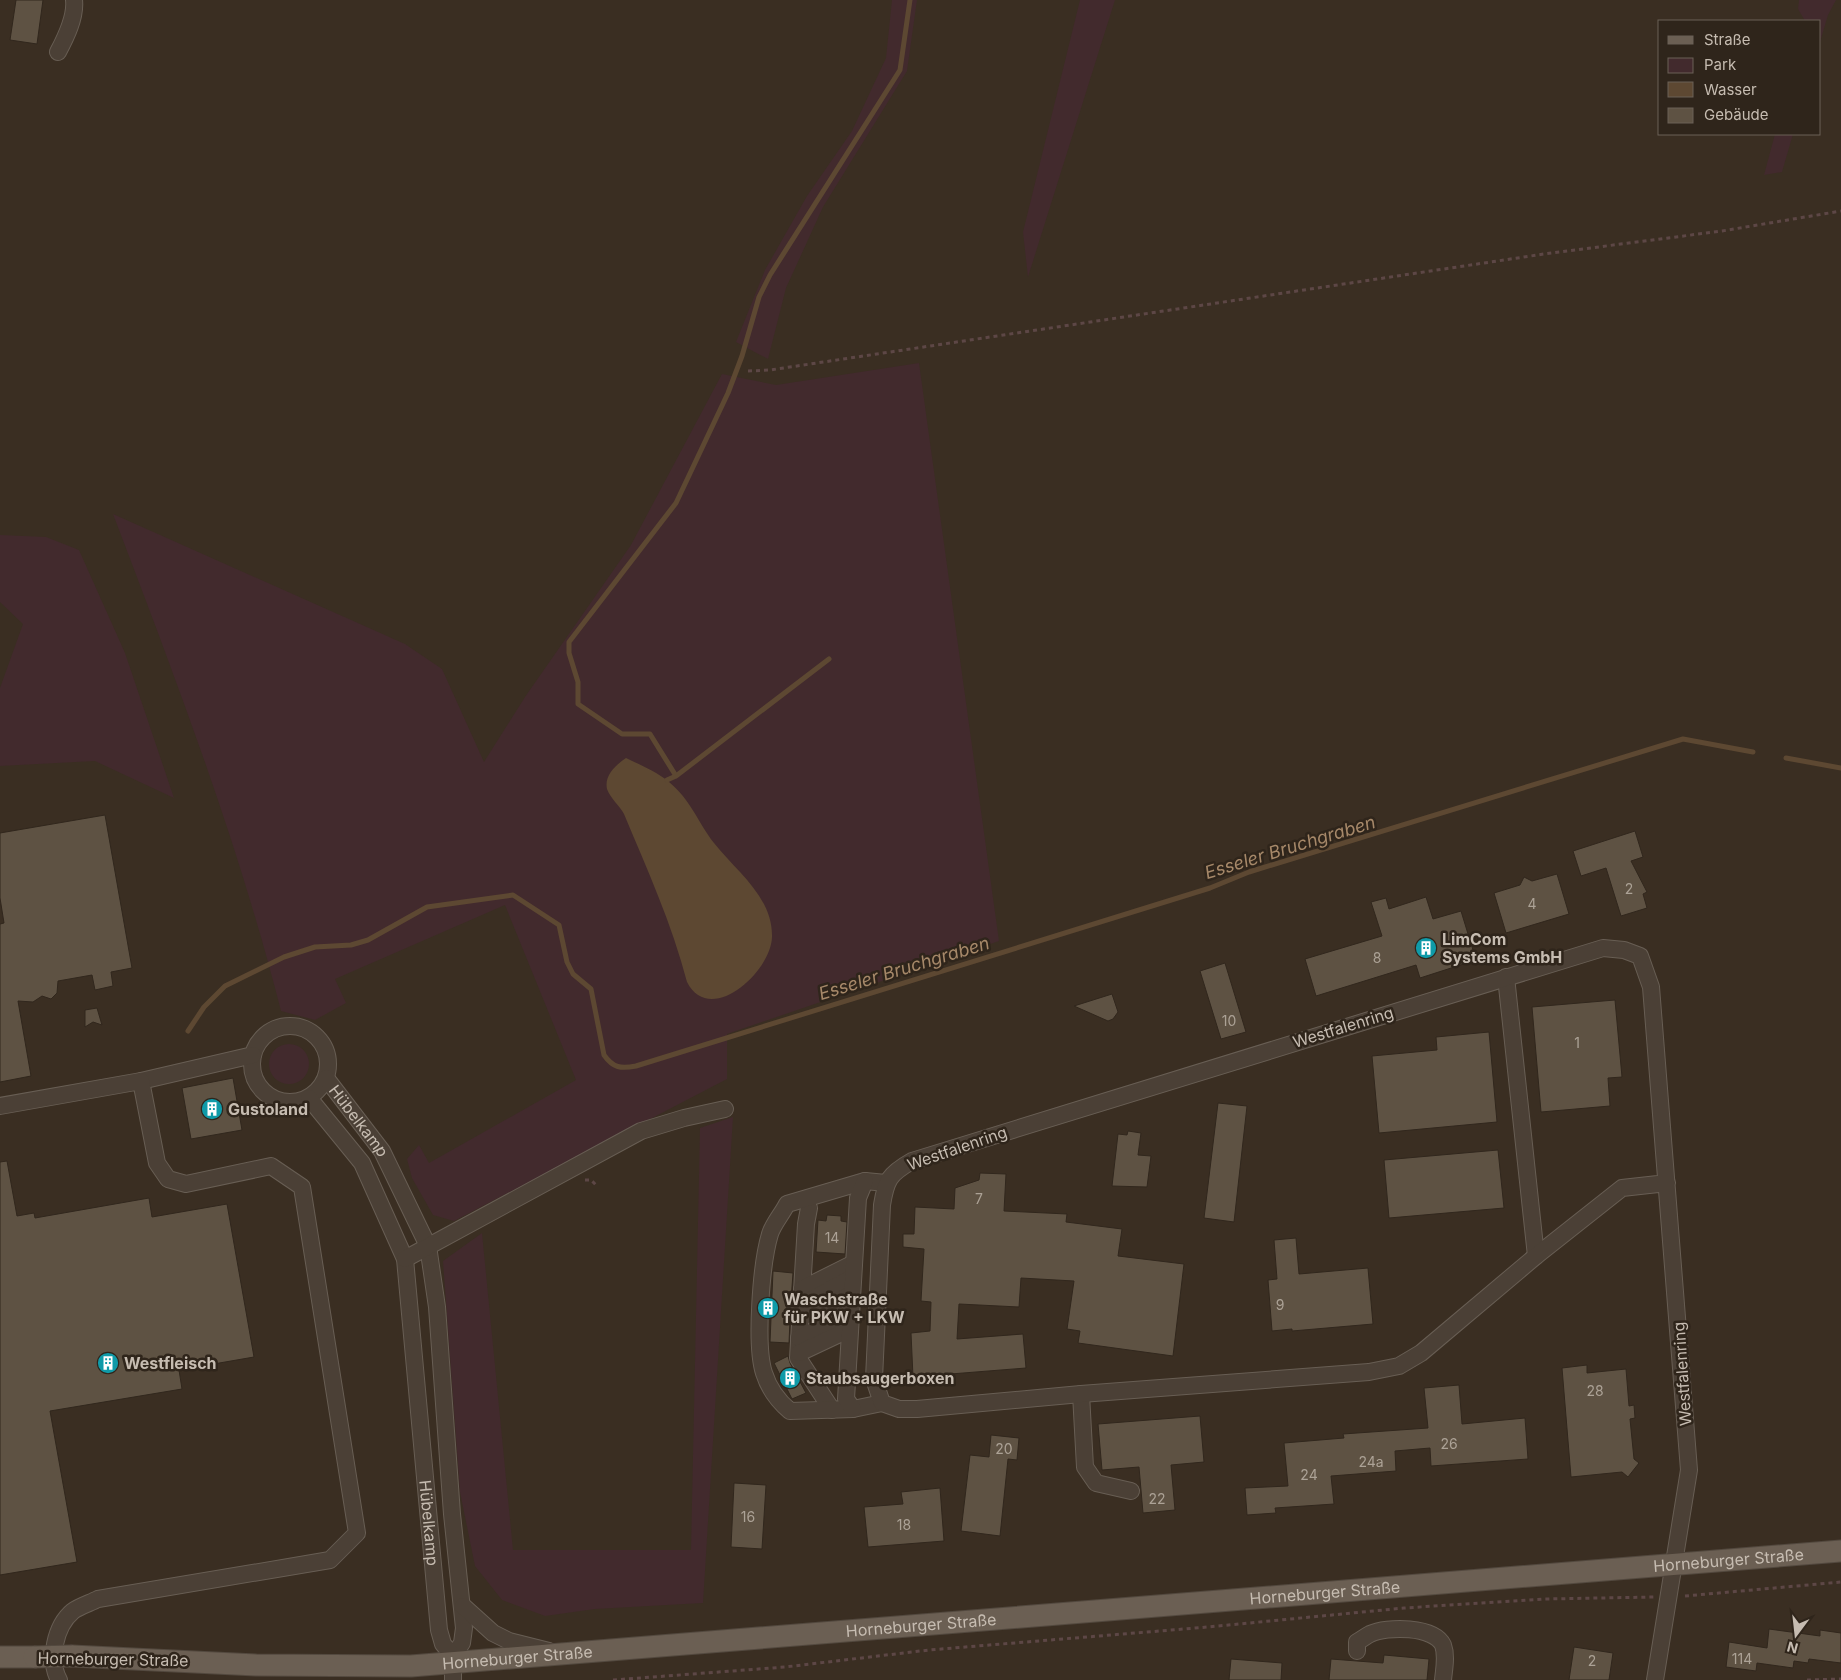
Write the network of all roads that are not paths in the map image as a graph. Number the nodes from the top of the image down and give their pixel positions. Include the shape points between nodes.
1 (74, 0) edge
2 (58, 52) dead end
3 (1506, 977) junction
4 (253, 1055) junction
5 (326, 1078) junction
6 (141, 1081) junction
7 (309, 1098) junction
8 (0, 1106) edge
9 (725, 1109) dead end
10 (382, 1151) junction
11 (362, 1164) junction
12 (865, 1181) junction
13 (886, 1183) junction
14 (1667, 1183) junction
15 (810, 1202) junction
16 (428, 1246) junction
17 (1536, 1256) junction
18 (405, 1259) junction
19 (853, 1270) junction
20 (852, 1294) junction
21 (801, 1304) junction
22 (850, 1321) junction
23 (799, 1350) junction
24 (1081, 1394) junction
25 (882, 1403) junction
26 (853, 1408) junction
27 (832, 1410) junction
28 (1131, 1491) dead end
29 (1841, 1551) edge
30 (1675, 1564) junction
31 (463, 1606) junction
32 (1356, 1652) dead end
33 (558, 1653) junction
34 (0, 1657) edge
35 (453, 1666) edge
36 (59, 1680) edge
37 (1443, 1680) edge
38 (1655, 1680) edge

1 - 2 street via 75,8
3 - 13 street, Westfalenring via 912,1161 897,1170
3 - 14 street, Westfalenring via 1603,948 1640,956 1651,987
3 - 17 street
4 - 5 street, Hübelkamp via 260,1041 272,1031 292,1026 302,1028 319,1039 326,1051 329,1064
4 - 6 street
4 - 7 street, Hübelkamp via 254,1077 267,1095 288,1103
5 - 7 street
5 - 10 street, Hübelkamp
6 - 8 street
6 - 36 street via 157,1163 168,1180 186,1184 271,1166 302,1187 357,1533 330,1560 98,1599 73,1612 61,1629 54,1646
7 - 11 street, Hübelkamp
9 - 16 street via 641,1131
10 - 11 street
10 - 16 street, Hübelkamp
11 - 18 street, Hübelkamp
12 - 13 street
12 - 15 street
12 - 19 street via 858,1198
13 - 25 street via 882,1205 874,1379
14 - 17 street via 1622,1188
14 - 30 street, Westfalenring via 1689,1470
15 - 21 street
15 - 27 street via 787,1204 770,1233 760,1341 764,1373 776,1399 790,1411
16 - 18 street
16 - 31 street, Hübelkamp via 437,1307 452,1514
17 - 24 street via 1421,1353 1399,1366 1369,1372
18 - 35 street, Hübelkamp via 439,1630
19 - 20 street
19 - 21 street
20 - 21 street
20 - 22 street
21 - 23 street via 790,1318 788,1343
22 - 23 street
22 - 26 street via 846,1399
23 - 27 street
24 - 25 street via 917,1409 899,1409
24 - 28 street via 1085,1467 1096,1483
25 - 26 street
26 - 27 street
29 - 30 main road, Horneburger Straße
30 - 33 main road, Horneburger Straße
30 - 38 street, Westfalenring
31 - 33 street via 493,1633 509,1641
31 - 35 street, Hübelkamp via 462,1642
32 - 37 street via 1357,1642 1371,1633 1413,1629 1430,1634 1442,1643 1445,1655
33 - 35 main road, Horneburger Straße
34 - 35 main road, Horneburger Straße, bridge

